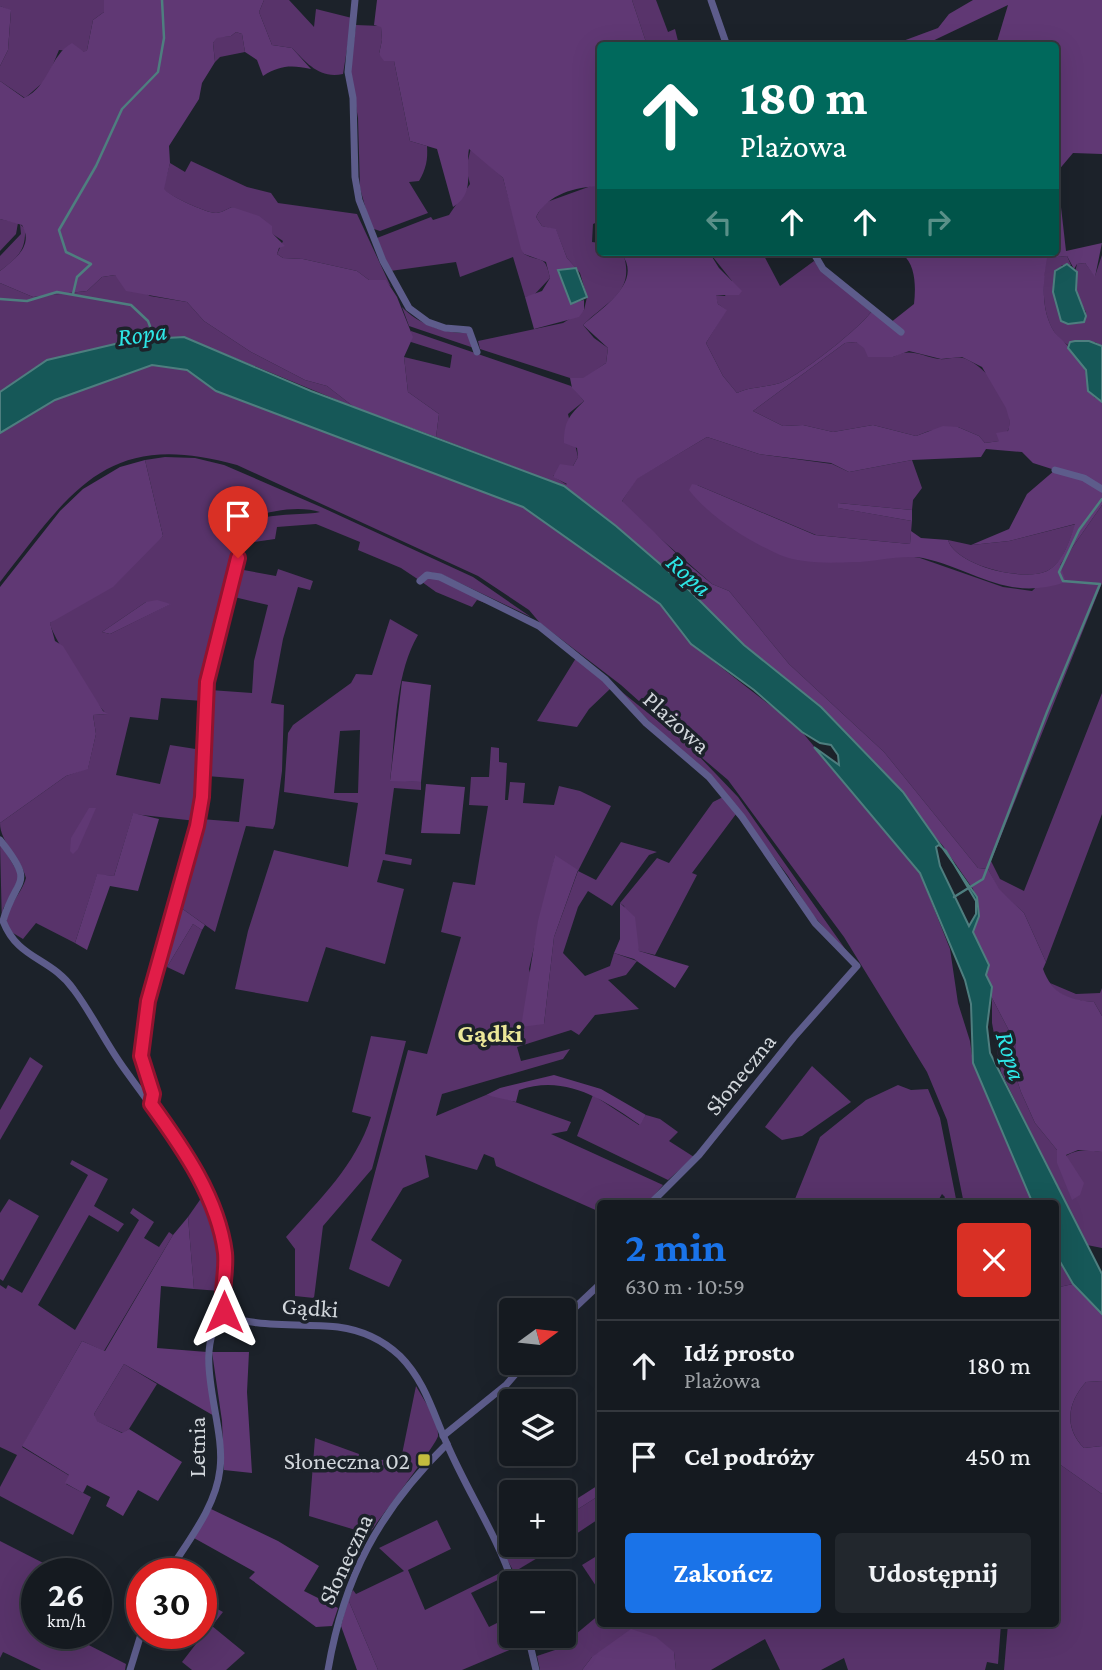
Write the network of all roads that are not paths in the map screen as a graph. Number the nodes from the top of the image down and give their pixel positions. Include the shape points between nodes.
1 (355, 0) edge
2 (711, 0) edge
3 (726, 42) edge
4 (815, 256) edge
5 (901, 332) dead end
6 (477, 352) dead end
7 (1055, 470) dead end
8 (1101, 488) edge
9 (238, 558) dead end
10 (420, 581) dead end
11 (0, 840) edge
12 (857, 966) joint
13 (151, 1104) junction
14 (654, 1200) edge
15 (597, 1287) edge
16 (576, 1307) edge
17 (224, 1312) junction
18 (514, 1376) edge
19 (443, 1436) junction
20 (447, 1444) junction
21 (177, 1558) edge
22 (507, 1571) edge
23 (531, 1648) edge
24 (136, 1649) edge
25 (130, 1670) edge
26 (328, 1670) edge
27 (536, 1670) edge

1 - 6 street via 348,72 354,98 359,200 383,261 409,308 428,322 469,330
2 - 3 street
4 - 5 street via 823,269
7 - 8 street
9 - 13 street via 207,682 197,826 148,1001 141,1056 153,1094
10 - 12 street, Plażowa via 430,574 440,577 539,626 605,679 646,723 709,777 816,923
11 - 13 street via 22,871 23,881 3,921 13,944 65,978
12 - 14 street, Słoneczna via 699,1156
13 - 17 street via 193,1164 221,1238
15 - 16 street
17 - 19 street, Gądki via 253,1323 344,1328 385,1343 412,1369
17 - 21 street, Letnia via 210,1358 221,1443 217,1484
18 - 19 street
19 - 20 street, Gądki
20 - 22 street, Gądki
20 - 26 street, Słoneczna via 409,1481 371,1538 335,1628
23 - 27 street
24 - 25 street

